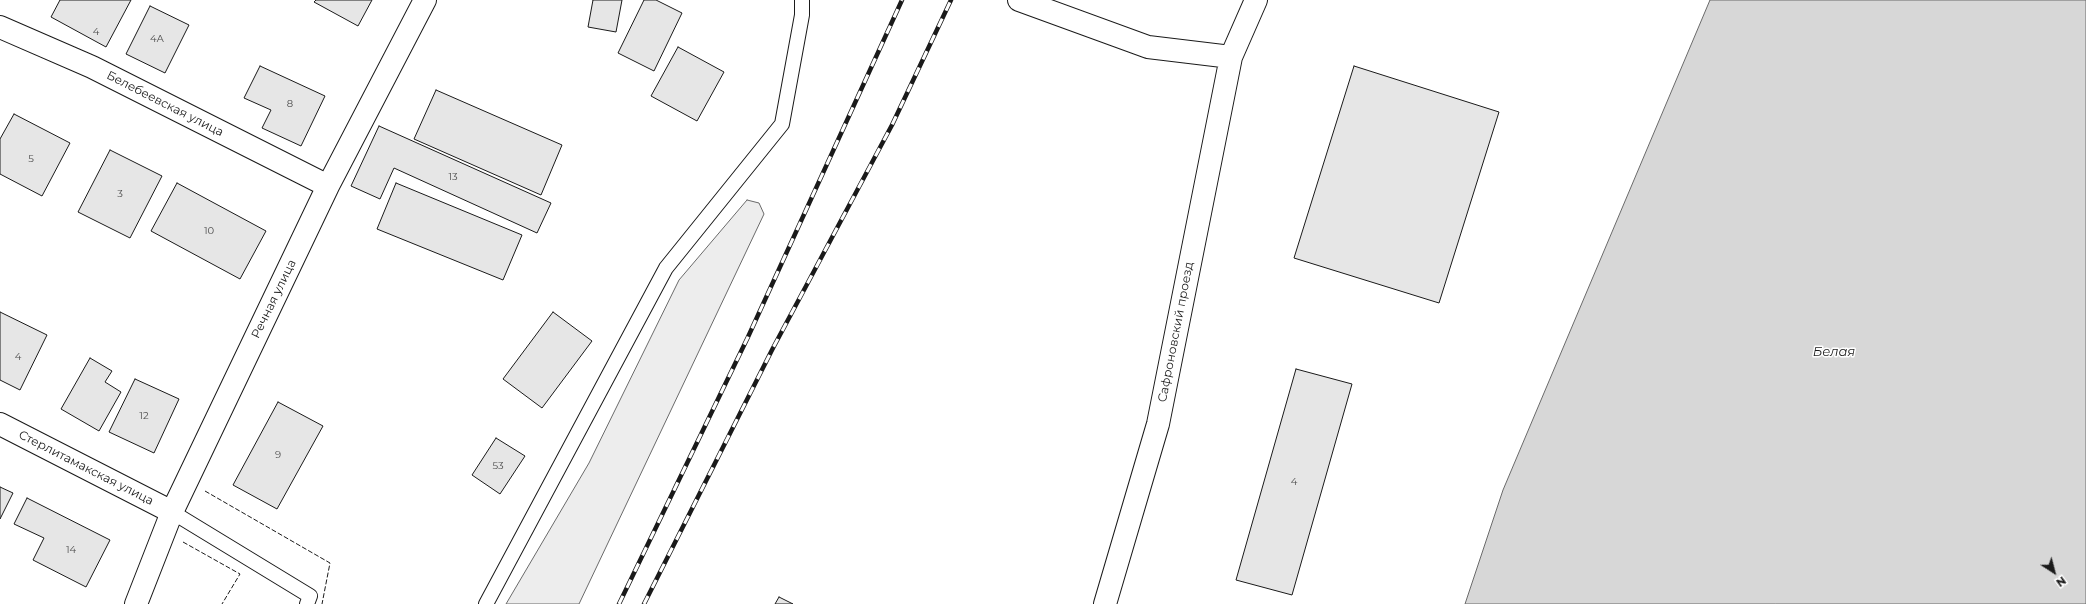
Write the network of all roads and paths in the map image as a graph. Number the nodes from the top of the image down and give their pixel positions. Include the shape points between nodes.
1 (425, 0) edge
2 (802, 0) edge
3 (1019, 0) edge
4 (1256, 0) edge
5 (0, 27) edge
6 (1231, 57) junction
7 (328, 186) junction
8 (0, 424) edge
9 (172, 512) junction
10 (136, 604) edge
11 (307, 604) edge
12 (486, 604) edge
13 (1105, 604) edge

1 - 7 street, Речная улица
2 - 12 lane via 802,15 782,124 666,268
3 - 6 street via 1148,47
4 - 6 street, Сафроновский проезд
5 - 7 street, Белебеевская улица via 92,67
6 - 13 street, Сафроновский проезд via 1158,424
7 - 9 street, Речная улица
8 - 9 street, Стерлитамакская улица
9 - 10 street, Речная улица
9 - 11 lane via 310,596

